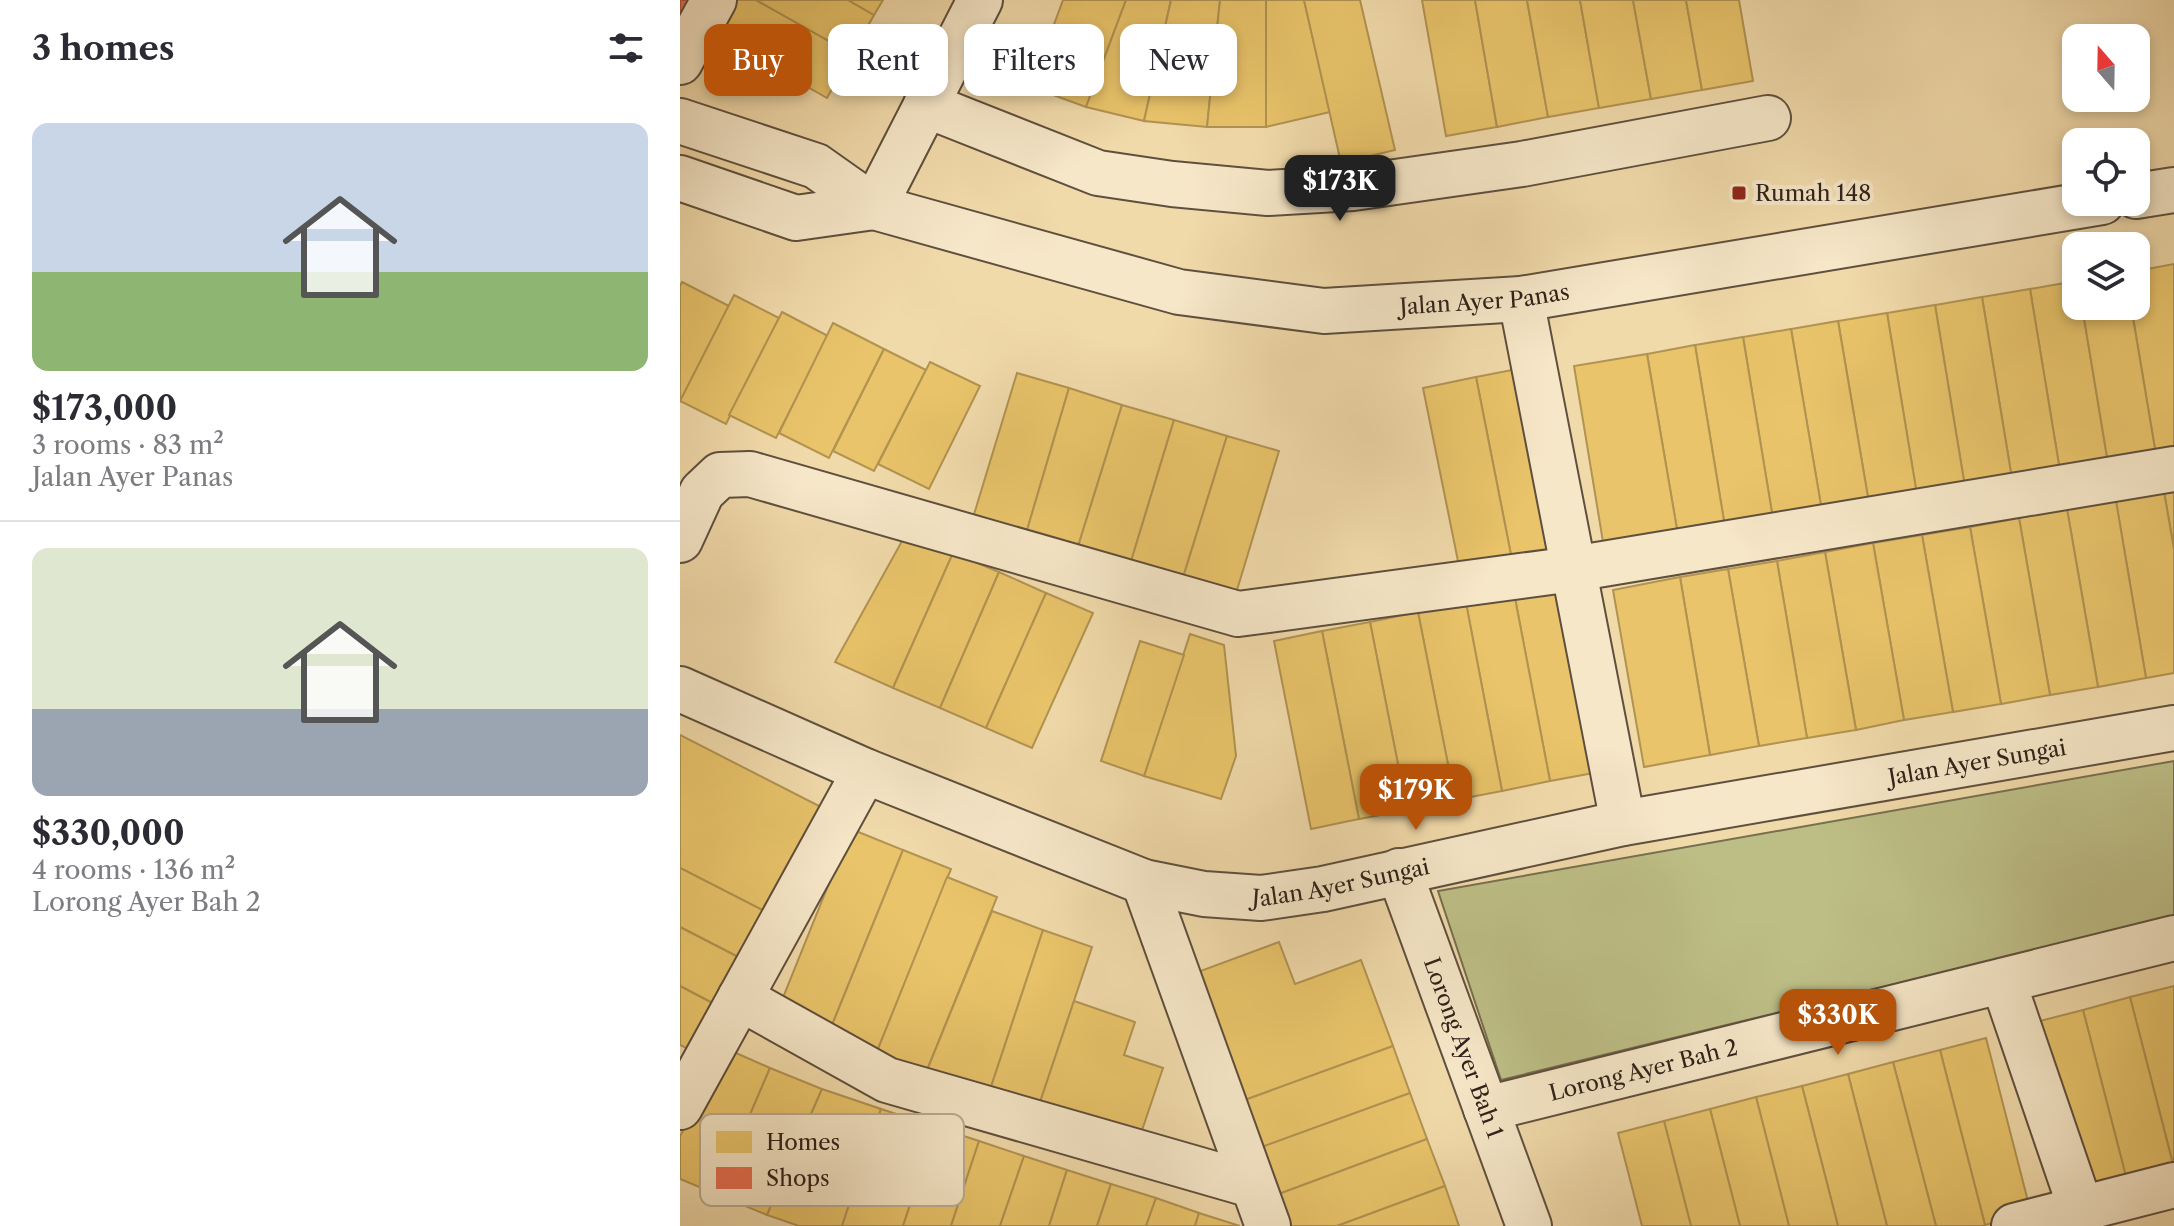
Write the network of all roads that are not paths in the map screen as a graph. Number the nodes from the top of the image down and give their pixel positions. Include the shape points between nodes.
1 (714, 0) edge
2 (980, 0) edge
3 (680, 62) edge
4 (926, 105) junction
5 (1768, 118) dead end
6 (680, 121) edge
7 (680, 178) edge
8 (2174, 190) edge
9 (2150, 194) edge
10 (874, 207) junction
11 (2062, 209) edge
12 (1521, 299) junction
13 (2174, 469) edge
14 (680, 540) edge
15 (1573, 569) junction
16 (680, 689) edge
17 (2174, 728) edge
18 (865, 771) junction
19 (1623, 823) junction
20 (1399, 871) junction
21 (1144, 882) junction
22 (2174, 938) edge
23 (2003, 981) junction
24 (740, 998) junction
25 (680, 1107) edge
26 (1486, 1109) junction
27 (1252, 1185) junction
28 (2174, 1185) edge
29 (2081, 1209) junction
30 (1268, 1226) edge
31 (1529, 1226) edge
32 (2014, 1226) edge

1 - 3 street
2 - 4 street
4 - 5 street via 1098,173 1268,193 1353,188 1522,164
4 - 10 street
6 - 10 street, Jalan Ayer Panas via 816,166
7 - 10 street, Jalan Ayer Panas via 796,218
8 - 9 street
10 - 12 street, Jalan Ayer Panas via 1179,292 1324,311
11 - 12 street, Jalan Ayer Panas
12 - 15 street
13 - 15 street
14 - 15 street via 702,492 720,475 750,474 1238,614
15 - 19 street
16 - 18 street, Jalan Ayer Sungai
17 - 19 street, Jalan Ayer Sungai
18 - 21 street, Jalan Ayer Sungai
18 - 24 street
19 - 20 street, Jalan Ayer Sungai
20 - 21 street, Jalan Ayer Sungai via 1261,898
20 - 26 street, Lorong Ayer Bah 1
21 - 27 street
22 - 23 street, Lorong Ayer Bah 2
23 - 26 street, Lorong Ayer Bah 2
23 - 29 street
24 - 25 street
24 - 27 street via 887,1080
26 - 31 street, Lorong Ayer Bah 1
27 - 30 street
28 - 29 street
29 - 32 street

